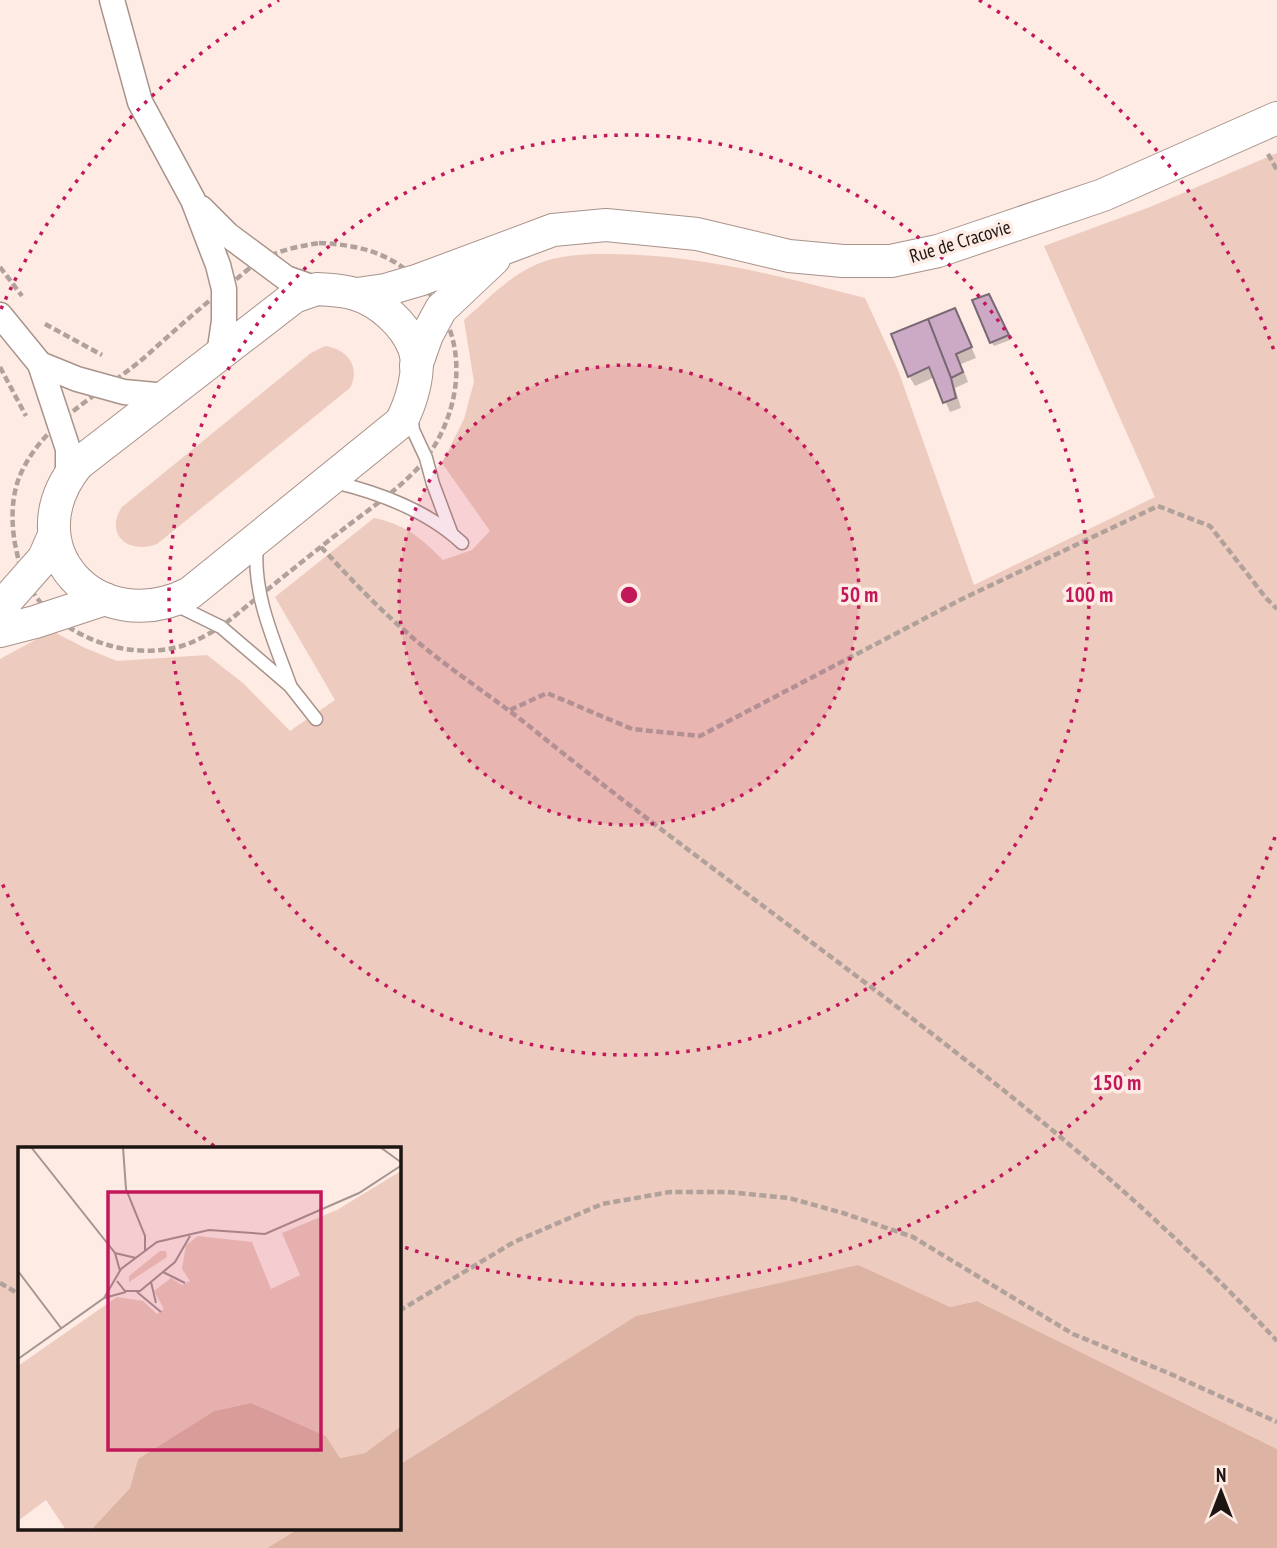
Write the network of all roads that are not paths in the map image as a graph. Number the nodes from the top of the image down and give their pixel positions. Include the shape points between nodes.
1 (113, 0) edge
2 (1277, 118) edge
3 (193, 200) junction
4 (504, 250) junction
5 (317, 289) junction
6 (357, 294) junction
7 (0, 315) edge
8 (219, 355) junction
9 (40, 364) junction
10 (416, 366) junction
11 (166, 396) junction
12 (410, 405) junction
13 (68, 476) junction
14 (327, 481) junction
15 (451, 533) junction
16 (54, 535) junction
17 (258, 537) junction
18 (462, 543) dead end
19 (105, 599) junction
20 (171, 602) junction
21 (0, 608) edge
22 (0, 631) edge
23 (290, 686) junction
24 (316, 719) dead end

1 - 3 street via 140,102
2 - 4 street, Rue de Cracovie via 1103,195 938,251 891,261 789,256 697,234 606,225 553,230
3 - 5 street via 228,235 286,278
3 - 8 street via 224,289
4 - 6 street, Rue de Cracovie via 419,280
4 - 10 street, Rue de Cracovie via 441,309
5 - 6 street
5 - 8 street via 294,297
6 - 10 street via 395,319 414,348
7 - 9 street
8 - 11 street
9 - 11 street via 124,393
9 - 13 street via 68,449
10 - 12 street, Rue de Cracovie
11 - 13 street
12 - 14 street via 401,422
12 - 15 lane via 413,430
13 - 16 street via 59,496
14 - 15 lane via 385,497
14 - 17 street
15 - 18 lane
16 - 19 street via 68,574
16 - 21 street via 44,558
17 - 20 street via 190,593
17 - 23 lane via 259,596
19 - 20 street via 121,604
19 - 22 street
20 - 23 lane via 221,627
23 - 24 lane

